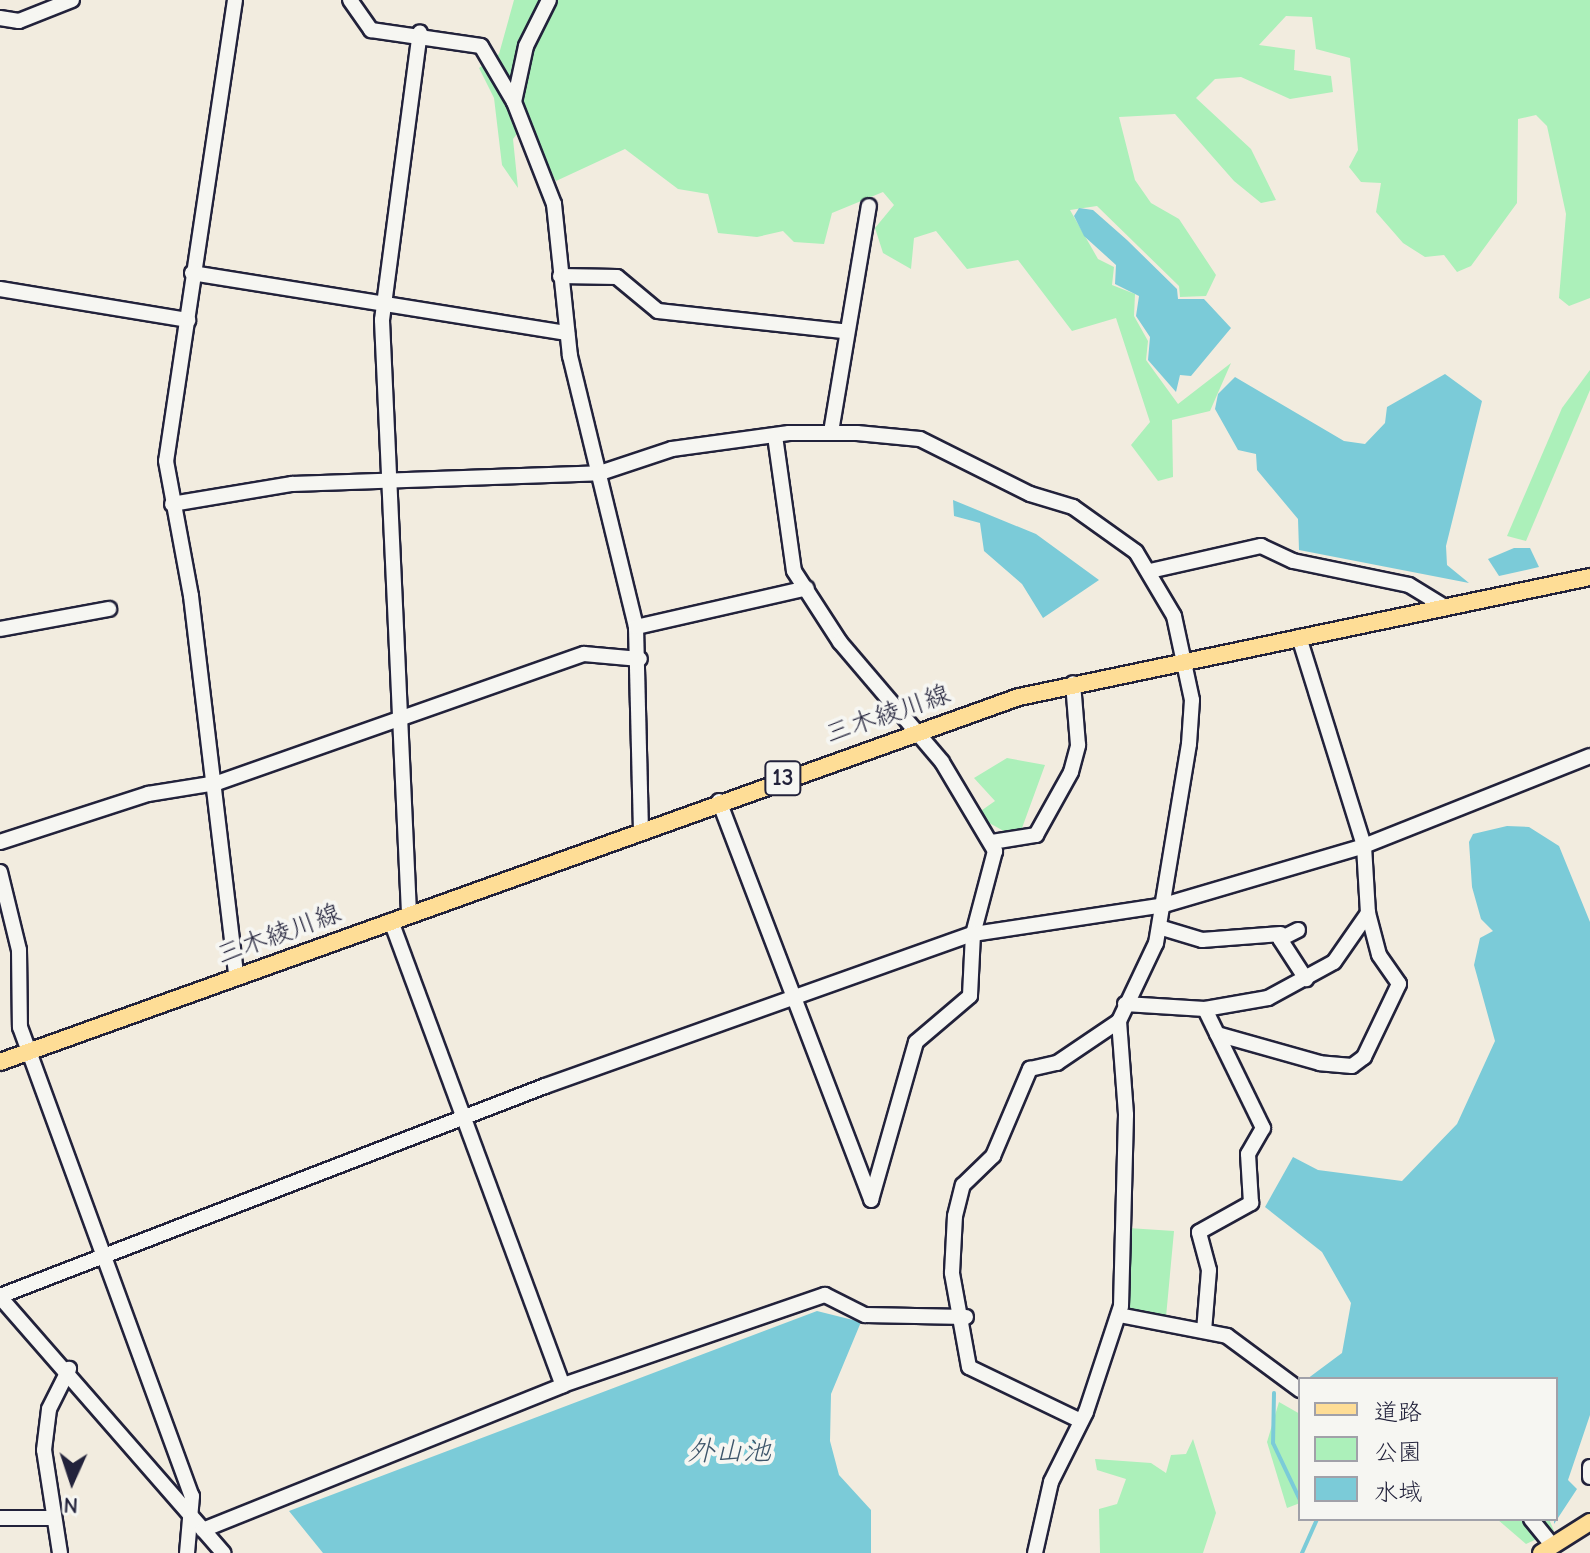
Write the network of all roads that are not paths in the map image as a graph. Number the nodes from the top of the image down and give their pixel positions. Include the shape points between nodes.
1 (72, 0) edge
2 (235, 0) edge
3 (350, 0) edge
4 (549, 0) edge
5 (0, 18) edge
6 (420, 33) junction
7 (514, 102) junction
8 (869, 206) dead end
9 (192, 273) junction
10 (560, 276) junction
11 (0, 289) edge
12 (382, 304) junction
13 (188, 320) junction
14 (843, 331) junction
15 (567, 333) junction
16 (831, 432) junction
17 (775, 436) junction
18 (600, 473) junction
19 (387, 482) junction
20 (172, 504) junction
21 (1150, 571) junction
22 (1590, 577) edge
23 (807, 588) junction
24 (1445, 607) junction
25 (109, 609) dead end
26 (636, 627) junction
27 (0, 629) edge
28 (1299, 637) junction
29 (1184, 658) junction
30 (640, 659) junction
31 (1073, 683) junction
32 (396, 721) junction
33 (911, 730) junction
34 (1590, 756) edge
35 (217, 783) junction
36 (719, 801) junction
37 (641, 828) junction
38 (0, 842) edge
39 (992, 842) junction
40 (1364, 846) junction
41 (0, 872) edge
42 (1164, 905) junction
43 (409, 913) junction
44 (1368, 913) junction
45 (391, 921) junction
46 (1159, 927) junction
47 (1298, 930) dead end
48 (973, 934) junction
49 (1281, 934) junction
50 (236, 976) junction
51 (1306, 979) junction
52 (793, 1002) junction
53 (1125, 1004) junction
54 (1205, 1009) junction
55 (1119, 1021) junction
56 (1217, 1034) junction
57 (28, 1051) junction
58 (0, 1062) edge
59 (460, 1119) junction
60 (107, 1254) junction
61 (0, 1297) edge
62 (1119, 1315) junction
63 (966, 1317) junction
64 (1204, 1331) junction
65 (69, 1369) junction
66 (563, 1385) junction
67 (1298, 1388) edge
68 (1081, 1421) junction
69 (1590, 1467) edge
70 (1590, 1477) edge
71 (192, 1514) junction
72 (0, 1518) edge
73 (50, 1518) junction
74 (1532, 1521) edge
75 (1590, 1522) edge
76 (203, 1530) junction
77 (1546, 1549) edge
78 (60, 1553) edge
79 (187, 1553) edge
80 (223, 1553) edge
81 (1035, 1553) edge

1 - 5 street via 19,21
2 - 9 street
3 - 6 street via 371,30
4 - 7 street via 526,46
6 - 7 street via 481,46
6 - 12 street
7 - 10 street via 554,204
8 - 14 street
9 - 12 street
9 - 13 street
10 - 14 street via 617,277 658,311
10 - 15 street
11 - 13 street
12 - 15 street
12 - 19 street
13 - 20 street via 166,461
14 - 16 street
15 - 18 street
16 - 17 street
16 - 21 street via 920,439 1073,507 1136,552
17 - 18 street via 672,449
17 - 23 street via 790,562
18 - 19 street
18 - 26 street
19 - 20 street via 292,484
19 - 32 street
20 - 35 street
21 - 24 street via 1261,546 1293,561 1409,585
21 - 29 street via 1174,616
22 - 24 main road, 三木綾川線 / 13
23 - 26 street
23 - 33 street
24 - 28 main road, 三木綾川線 / 13
25 - 27 street
26 - 30 street
28 - 29 main road, 三木綾川線 / 13
28 - 40 street
29 - 31 main road, 三木綾川線 / 13
29 - 42 street via 1189,744
30 - 32 street via 584,654
30 - 37 street
31 - 33 main road, 三木綾川線 / 13
31 - 39 street via 1078,745 1071,772 1036,835
32 - 35 street
32 - 43 street
33 - 36 main road, 三木綾川線 / 13
33 - 39 street via 942,762
34 - 40 street
35 - 38 street via 148,794
35 - 50 street
36 - 37 main road, 三木綾川線 / 13
36 - 52 street
37 - 43 main road, 三木綾川線 / 13
39 - 48 street via 995,866
40 - 42 street
40 - 44 street
41 - 57 street via 14,915 20,1027
42 - 46 street
42 - 48 street
43 - 45 main road, 三木綾川線 / 13
44 - 51 street via 1334,962
44 - 56 street via 1379,955 1399,984 1358,1063 1320,1063
45 - 50 main road, 三木綾川線 / 13
45 - 59 street
46 - 49 street via 1202,940
46 - 53 street
47 - 49 street
48 - 52 street
48 - 52 street via 970,996 916,1042 871,1200
49 - 51 street
50 - 57 main road, 三木綾川線 / 13
51 - 54 street via 1268,998
52 - 59 street
53 - 54 street
53 - 55 street
54 - 56 street
55 - 62 street via 1126,1115
55 - 63 street via 1057,1063 1030,1069 993,1156 963,1185 952,1273
56 - 64 street via 1263,1128 1248,1154 1251,1203 1199,1232 1209,1270
57 - 58 main road, 三木綾川線 / 13
57 - 60 street
59 - 60 street
59 - 66 street
60 - 61 street
60 - 71 street via 192,1496
61 - 65 street
62 - 64 street
62 - 68 street
63 - 66 street via 865,1315 825,1295
63 - 68 street via 969,1367
64 - 67 street via 1253,1352
65 - 71 street
65 - 73 street via 49,1409
66 - 76 street
68 - 81 street via 1051,1482
69 - 70 street
71 - 76 street
71 - 79 street
72 - 73 street
73 - 78 street
74 - 77 street
75 - 77 main road
76 - 80 street

